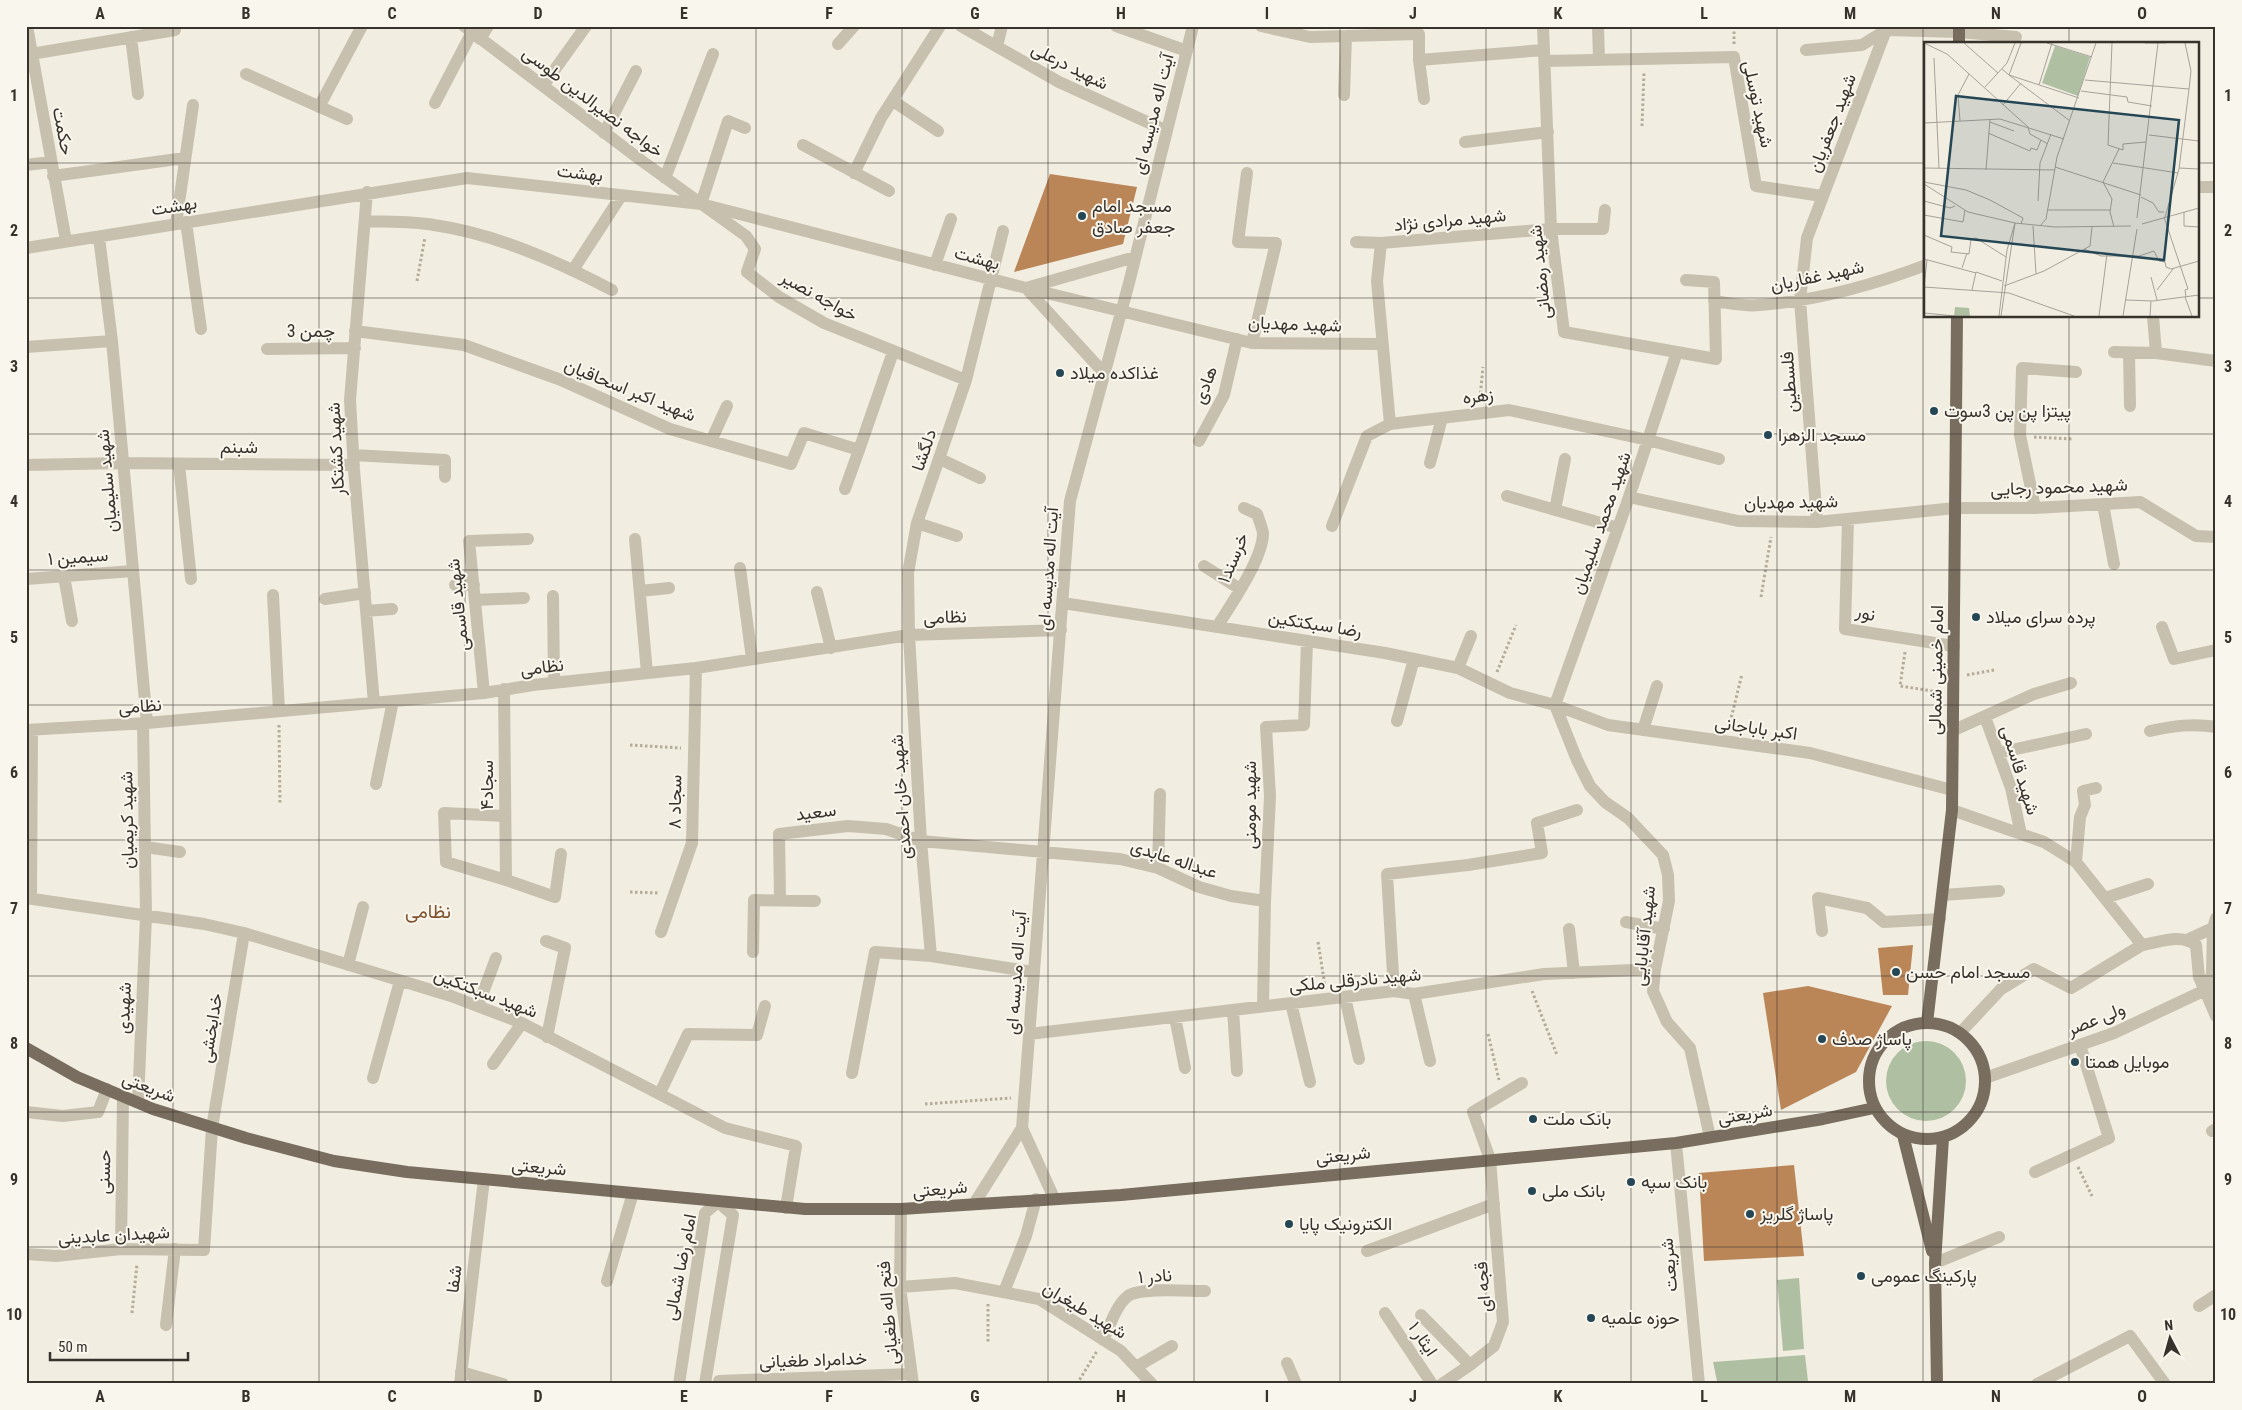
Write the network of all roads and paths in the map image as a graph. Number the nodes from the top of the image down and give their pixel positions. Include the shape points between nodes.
1 (27, 26) edge
2 (362, 26) edge
3 (488, 26) edge
4 (586, 26) edge
5 (854, 26) edge
6 (940, 26) edge
7 (961, 26) edge
8 (1002, 26) edge
9 (1116, 26) edge
10 (1193, 26) edge
11 (1261, 26) edge
12 (1543, 26) edge
13 (1598, 26) edge
14 (175, 30) dead end
15 (1886, 30) junction
16 (472, 32) edge
17 (1959, 34) edge
18 (1346, 36) junction
19 (131, 37) junction
20 (2016, 37) dead end
21 (838, 44) dead end
22 (997, 46) junction
23 (1806, 50) dead end
24 (1187, 51) junction
25 (31, 54) junction
26 (713, 54) dead end
27 (1545, 56) junction
28 (1644, 59) junction
29 (1419, 60) junction
30 (1599, 60) junction
31 (636, 71) dead end
32 (246, 74) dead end
33 (31, 80) edge
34 (543, 86) junction
35 (138, 94) dead end
36 (1344, 95) dead end
37 (1424, 99) dead end
38 (893, 101) junction
39 (435, 103) dead end
40 (193, 105) dead end
41 (319, 107) junction
42 (347, 119) dead end
43 (1642, 126) dead end
44 (745, 128) dead end
45 (938, 131) dead end
46 (1167, 131) junction
47 (1548, 132) junction
48 (604, 133) junction
49 (1465, 142) dead end
50 (803, 146) dead end
51 (186, 158) junction
52 (50, 162) junction
53 (26, 165) edge
54 (854, 173) junction
55 (1247, 173) dead end
56 (53, 176) junction
57 (664, 178) junction
58 (2200, 187) edge
59 (2216, 187) edge
60 (889, 191) dead end
61 (368, 192) junction
62 (621, 196) junction
63 (1822, 196) junction
64 (701, 204) junction
65 (1605, 210) dead end
66 (950, 219) dead end
67 (365, 221) junction
68 (181, 223) junction
69 (427, 224) junction
70 (1551, 229) junction
71 (1003, 231) dead end
72 (98, 237) junction
73 (66, 241) junction
74 (1356, 242) dead end
75 (1380, 243) junction
76 (26, 248) edge
77 (1135, 257) junction
78 (934, 264) junction
79 (1924, 266) edge
80 (574, 270) junction
81 (991, 279) junction
82 (417, 280) dead end
83 (1686, 280) dead end
84 (1026, 288) junction
85 (612, 290) dead end
86 (1800, 300) junction
87 (1714, 301) junction
88 (1121, 311) junction
89 (1957, 318) edge
90 (2153, 318) edge
91 (201, 329) dead end
92 (355, 331) junction
93 (1237, 340) junction
94 (112, 341) junction
95 (1252, 343) junction
96 (1382, 344) junction
97 (26, 348) edge
98 (267, 348) dead end
99 (355, 348) junction
100 (893, 352) junction
101 (1677, 352) junction
102 (2114, 352) dead end
103 (2128, 352) junction
104 (2156, 353) junction
105 (2216, 361) edge
106 (1483, 367) dead end
107 (2076, 372) dead end
108 (1104, 373) junction
109 (966, 380) junction
110 (726, 406) dead end
111 (2130, 406) dead end
112 (1478, 414) junction
113 (1442, 418) junction
114 (1390, 424) junction
115 (2020, 436) junction
116 (2073, 439) dead end
117 (1648, 440) junction
118 (711, 441) junction
119 (1198, 441) dead end
120 (859, 450) junction
121 (940, 459) junction
122 (1565, 459) dead end
123 (1719, 459) dead end
124 (354, 460) junction
125 (123, 463) junction
126 (1430, 463) dead end
127 (179, 464) junction
128 (26, 465) edge
129 (445, 477) dead end
130 (980, 478) dead end
131 (845, 489) dead end
132 (1507, 496) dead end
133 (1629, 497) junction
134 (2103, 504) junction
135 (1244, 508) dead end
136 (1955, 508) junction
137 (2035, 508) junction
138 (1555, 510) junction
139 (1848, 519) junction
140 (1773, 521) junction
141 (1817, 522) junction
142 (917, 523) junction
143 (1332, 526) dead end
144 (1618, 528) junction
145 (957, 536) dead end
146 (2216, 537) edge
147 (528, 539) dead end
148 (635, 539) dead end
149 (2114, 564) dead end
150 (1204, 566) dead end
151 (740, 568) dead end
152 (133, 571) junction
153 (64, 576) junction
154 (26, 579) edge
155 (191, 579) dead end
156 (455, 585) dead end
157 (474, 585) junction
158 (669, 588) dead end
159 (1240, 589) junction
160 (640, 591) junction
161 (817, 592) dead end
162 (365, 593) junction
163 (273, 594) dead end
164 (553, 596) dead end
165 (1761, 597) dead end
166 (524, 598) dead end
167 (325, 599) dead end
168 (475, 600) junction
169 (1063, 603) junction
170 (392, 609) dead end
171 (366, 610) junction
172 (72, 621) dead end
173 (1516, 625) dead end
174 (1217, 627) junction
175 (2162, 627) dead end
176 (1061, 630) junction
177 (909, 635) junction
178 (1471, 636) dead end
179 (1907, 639) junction
180 (1306, 641) junction
181 (1954, 646) junction
182 (831, 648) junction
183 (2216, 650) edge
184 (752, 659) junction
185 (1414, 659) junction
186 (696, 668) junction
187 (1458, 668) junction
188 (1994, 670) dead end
189 (647, 673) junction
190 (1742, 674) dead end
191 (1953, 678) junction
192 (554, 683) junction
193 (2071, 683) dead end
194 (1492, 684) junction
195 (1657, 686) dead end
196 (504, 689) junction
197 (484, 693) junction
198 (1953, 694) junction
199 (393, 701) junction
200 (374, 703) junction
201 (1555, 705) junction
202 (279, 711) junction
203 (1985, 717) junction
204 (1397, 721) dead end
205 (145, 723) junction
206 (2216, 727) edge
207 (29, 730) edge
208 (1643, 730) junction
209 (1952, 731) junction
210 (2150, 731) dead end
211 (2086, 734) dead end
212 (1725, 742) junction
213 (630, 745) dead end
214 (694, 749) junction
215 (1998, 752) junction
216 (376, 784) dead end
217 (2096, 788) dead end
218 (1952, 790) junction
219 (1160, 794) dead end
220 (280, 805) dead end
221 (1577, 810) dead end
222 (1952, 810) junction
223 (505, 816) junction
224 (2021, 834) junction
225 (921, 841) junction
226 (145, 847) junction
227 (180, 852) dead end
228 (1042, 852) junction
229 (561, 854) dead end
230 (2076, 862) junction
231 (1158, 868) junction
232 (506, 880) junction
233 (2148, 884) dead end
234 (1999, 891) dead end
235 (630, 892) dead end
236 (674, 894) junction
237 (1943, 895) junction
238 (2105, 898) junction
239 (29, 899) edge
240 (780, 900) junction
241 (815, 901) dead end
242 (1265, 901) junction
243 (363, 907) dead end
244 (146, 916) junction
245 (1940, 919) junction
246 (1626, 922) dead end
247 (2214, 923) edge
248 (1569, 929) dead end
249 (1664, 929) junction
250 (1822, 931) dead end
251 (661, 932) dead end
252 (244, 933) junction
253 (2189, 939) junction
254 (546, 941) dead end
255 (1318, 942) dead end
256 (2142, 945) junction
257 (753, 952) dead end
258 (932, 956) junction
259 (496, 958) dead end
260 (348, 965) junction
261 (1655, 969) junction
262 (1033, 972) junction
263 (1574, 973) junction
264 (1527, 976) junction
265 (400, 981) junction
266 (2210, 987) edge
267 (1394, 991) junction
268 (1414, 994) junction
269 (1346, 997) junction
270 (1327, 999) junction
271 (1291, 1003) junction
272 (478, 1006) junction
273 (765, 1006) dead end
274 (1263, 1006) junction
275 (1233, 1010) junction
276 (2216, 1016) edge
277 (1175, 1017) junction
278 (522, 1023) junction
279 (1927, 1023) junction
280 (1960, 1033) junction
281 (1029, 1034) junction
282 (1488, 1034) dead end
283 (547, 1037) junction
284 (2080, 1045) junction
285 (26, 1048) edge
286 (1558, 1055) dead end
287 (1359, 1059) dead end
288 (1430, 1061) dead end
289 (493, 1064) dead end
290 (1185, 1068) dead end
291 (1237, 1071) dead end
292 (852, 1073) dead end
293 (373, 1078) dead end
294 (1985, 1078) junction
295 (1310, 1082) dead end
296 (1522, 1083) dead end
297 (107, 1089) junction
298 (660, 1093) junction
299 (1502, 1095) junction
300 (123, 1096) junction
301 (1024, 1097) junction
302 (138, 1102) junction
303 (925, 1104) dead end
304 (1874, 1108) junction
305 (26, 1112) edge
306 (212, 1128) junction
307 (1022, 1128) junction
308 (1903, 1135) junction
309 (1710, 1137) junction
310 (1943, 1138) junction
311 (1676, 1143) junction
312 (2072, 1155) junction
313 (1490, 1159) junction
314 (2035, 1172) dead end
315 (484, 1179) junction
316 (633, 1193) junction
317 (2092, 1196) dead end
318 (1054, 1198) junction
319 (1036, 1199) junction
320 (718, 1202) junction
321 (974, 1204) junction
322 (1494, 1204) junction
323 (786, 1208) junction
324 (901, 1209) junction
325 (1999, 1237) dead end
326 (120, 1249) junction
327 (139, 1249) junction
328 (174, 1250) junction
329 (204, 1250) joint
330 (1367, 1252) dead end
331 (26, 1254) edge
332 (1935, 1263) junction
333 (607, 1281) dead end
334 (900, 1287) junction
335 (987, 1289) junction
336 (1205, 1291) dead end
337 (1004, 1292) junction
338 (2216, 1295) edge
339 (2199, 1306) dead end
340 (132, 1313) dead end
341 (1385, 1313) dead end
342 (1421, 1316) dead end
343 (166, 1325) dead end
344 (1103, 1340) junction
345 (988, 1343) dead end
346 (1172, 1346) dead end
347 (1287, 1363) dead end
348 (1470, 1365) junction
349 (1136, 1367) junction
350 (461, 1378) edge
351 (912, 1379) edge
352 (779, 1381) edge
353 (503, 1384) edge
354 (679, 1384) edge
355 (705, 1384) edge
356 (719, 1384) edge
357 (1077, 1384) edge
358 (1152, 1384) edge
359 (1296, 1384) edge
360 (1432, 1384) edge
361 (1442, 1384) edge
362 (1699, 1384) edge
363 (1937, 1384) edge
364 (2037, 1384) edge
365 (2165, 1384) edge

1 - 25 street, حکمت
2 - 41 street
3 - 16 street
4 - 34 street
5 - 21 street
6 - 38 street
7 - 22 street, شهید درعلی
8 - 22 street
9 - 24 street
10 - 24 street, آیت اله مدیسه ای
11 - 18 street via 1310,37
12 - 27 street, شهید رمضانی
13 - 30 street
14 - 19 street
15 - 17 street
15 - 23 street via 1862,45
15 - 63 street, شهید جعفریان
16 - 34 street, خواجه نصیرالدین طوسی
16 - 39 street
17 - 20 street
18 - 29 street via 1419,34
18 - 36 street
19 - 25 street
19 - 35 street
22 - 46 street, شهید درعلی via 1058,82
24 - 46 street, آیت اله مدیسه ای
25 - 33 street, حکمت
26 - 57 street
27 - 29 street
27 - 30 street, شهید توسلی
27 - 47 street, شهید رمضانی
28 - 30 street, شهید توسلی
28 - 43 path
28 - 63 street, شهید توسلی via 1734,57 1756,186
29 - 37 street
31 - 48 street
32 - 41 street
33 - 52 street, حکمت
34 - 48 street, خواجه نصیرالدین طوسی
38 - 45 street
38 - 54 street
40 - 51 street
41 - 42 street
44 - 64 street via 728,121
46 - 77 street, آیت اله مدیسه ای
47 - 49 street
47 - 70 street, شهید رمضانی
48 - 57 street, خواجه نصیرالدین طوسی
50 - 54 street
51 - 56 street
51 - 68 street
52 - 53 street
52 - 56 street, حکمت
54 - 60 street
55 - 95 street via 1238,242 1276,243
56 - 73 street, حکمت
57 - 64 street, خواجه نصیرالدین طوسی
58 - 59 street
61 - 62 street, بهشت via 467,178
61 - 67 street, شهید کشتکار
61 - 68 street, بهشت
62 - 64 street, بهشت
62 - 80 street
63 - 86 street, شهید جعفریان via 1807,238
64 - 78 street, بهشت
64 - 100 street, خواجه نصیر via 746,236 755,249 747,272 779,297 824,323
65 - 70 street, شهید مرادی نژاد via 1603,229
66 - 78 street
67 - 69 street
67 - 92 street, شهید کشتکار
68 - 72 street, بهشت
68 - 91 street
69 - 80 street via 487,237
69 - 82 path
70 - 75 street, شهید مرادی نژاد
70 - 101 street, شهید رمضانی via 1564,332
71 - 81 street, دلگشا
72 - 73 street, بهشت
72 - 94 street, شهید سلیمیان
73 - 76 street, بهشت
74 - 75 street, شهید مرادی نژاد
75 - 96 street via 1377,281
77 - 84 street
77 - 88 street, آیت اله مدیسه ای
78 - 81 street, بهشت
79 - 86 street, شهید غفاریان via 1860,287
80 - 85 street
81 - 84 street, بهشت
81 - 109 street, دلگشا
83 - 87 street via 1714,282
84 - 88 street, بهشت
84 - 108 street
86 - 87 street, شهید غفاریان via 1758,306
86 - 141 street, فلسطین
87 - 101 street, شهید رمضانی via 1716,360
88 - 93 street, شهید مهدیان
88 - 108 street, آیت اله مدیسه ای
89 - 136 main road, امام خمینی شمالی
90 - 104 street
92 - 99 street, شهید کشتکار
92 - 118 street, شهید اکبر اسحاقیان via 464,345 561,380 670,429
93 - 95 street, شهید مهدیان
93 - 119 street, هادی via 1224,394
94 - 97 street
94 - 125 street, شهید سلیمیان
95 - 96 street, شهید مهدیان
96 - 114 street
98 - 99 street, چمن 3
99 - 124 street, شهید کشتکار via 350,400
100 - 109 street, خواجه نصیر
100 - 120 street
101 - 117 street, شهید محمد سلیمیان
102 - 103 street
103 - 104 street
103 - 111 street
104 - 105 street
106 - 112 path
107 - 115 street via 2022,368
108 - 169 street, آیت اله مدیسه ای via 1070,501
109 - 121 street, دلگشا
110 - 118 street
112 - 113 street, زهره
112 - 117 street, زهره via 1509,410
113 - 114 street, زهره
113 - 126 street
114 - 143 street via 1367,436
115 - 116 path
115 - 137 street
117 - 123 street, زهره
117 - 133 street, شهید محمد سلیمیان
118 - 120 street, شهید اکبر اسحاقیان via 792,464 804,434
120 - 131 street
121 - 130 street
121 - 142 street, دلگشا
122 - 138 street
124 - 127 street, شبنم
124 - 129 street, شبنم via 445,460
124 - 162 street, شهید کشتکار
125 - 127 street, شبنم
125 - 128 street, شبنم
125 - 152 street, شهید سلیمیان
127 - 155 street
132 - 138 street
133 - 140 street, شهید مهدیان via 1738,521
133 - 144 street, شهید محمد سلیمیان
134 - 137 street, شهید محمود رجایی
134 - 146 street, شهید محمود رجایی via 2140,502 2196,536
134 - 149 street
135 - 159 street, خرسند۱ via 1257,514 1263,533
136 - 137 street, شهید محمود رجایی
136 - 139 street, شهید مهدیان
136 - 181 main road, امام خمینی شمالی
138 - 144 street
139 - 141 street, شهید مهدیان
139 - 179 street, نور via 1845,629
140 - 141 street, شهید مهدیان
140 - 165 path
142 - 145 street
142 - 177 street, دلگشا via 908,573
144 - 201 street, شهید محمد سلیمیان
147 - 157 street, شهید قاسمی via 470,541
148 - 160 street
150 - 159 street
151 - 184 street
152 - 153 street, سیمین ۱
152 - 205 street, شهید سلیمیان
153 - 154 street, سیمین ۱
153 - 172 street
156 - 157 street
157 - 168 street, شهید قاسمی
158 - 160 street
159 - 174 street, خرسند۱
160 - 189 street
161 - 182 street
162 - 167 street
162 - 171 street, شهید کشتکار
163 - 202 street
164 - 192 street
166 - 168 street
168 - 197 street, شهید قاسمی
169 - 174 street, رضا سبکتکین
169 - 176 street, آیت اله مدیسه ای
170 - 171 street
171 - 200 street, شهید کشتکار
173 - 194 path
174 - 180 street, رضا سبکتکین
175 - 183 street via 2174,659
176 - 177 street, نظامی
176 - 228 street, آیت اله مدیسه ای
177 - 182 street, نظامی
177 - 225 street, شهید خان احمدی
178 - 187 street
179 - 181 street, نور
179 - 198 path via 1900,686
180 - 185 street, رضا سبکتکین
180 - 242 street, شهید مومنی via 1304,725 1266,727 1270,796
181 - 191 main road, امام خمینی شمالی
182 - 184 street, نظامی
184 - 186 street, نظامی
185 - 187 street, رضا سبکتکین
185 - 204 street
186 - 189 street, نظامی
186 - 214 street, سجاد ۸
187 - 194 street, رضا سبکتکین
188 - 191 path
189 - 192 street, نظامی
190 - 212 path
191 - 198 main road, امام خمینی شمالی
192 - 196 street, نظامی
193 - 203 street, شهید قاسمی via 2034,694
194 - 201 street, رضا سبکتکین via 1510,693
195 - 208 street
196 - 197 street, نظامی
196 - 223 street, سجاد۴
197 - 199 street, نظامی
198 - 209 main road, امام خمینی شمالی
199 - 200 street, نظامی
199 - 216 street
200 - 202 street, نظامی
201 - 208 street, اکبر باباجانی via 1608,725
201 - 249 street, شهید آقابابایی via 1590,786 1605,802 1628,818 1662,855 1668,875 1669,901
202 - 205 street, نظامی
202 - 220 path
203 - 209 street, شهید قاسمی
203 - 215 street, شهید قاسمی
205 - 207 street, نظامی
205 - 226 street, شهید کریمیان
206 - 210 street via 2175,725
207 - 239 street
208 - 212 street, اکبر باباجانی
209 - 218 main road, امام خمینی شمالی
211 - 215 street
212 - 218 street, اکبر باباجانی via 1810,753
213 - 214 path
214 - 236 street, سجاد ۸ via 692,843
215 - 224 street, شهید قاسمی via 2011,788
217 - 230 street via 2083,792 2086,805 2080,817
218 - 222 main road, امام خمینی شمالی
219 - 231 street
221 - 267 street via 1536,823 1542,853 1387,874
222 - 224 street
222 - 237 main road, امام خمینی شمالی
223 - 232 street, سجاد۴
223 - 232 street via 444,813 446,862
224 - 230 street via 2044,842
225 - 228 street, عبداله عابدی
225 - 240 street, سعید via 886,829 848,826 778,834
225 - 258 street, شهید خان احمدی
226 - 227 street
226 - 244 street, شهید کریمیان
228 - 231 street, عبداله عابدی via 1120,859
228 - 262 street, آیت اله مدیسه ای
229 - 232 street via 555,898
230 - 238 street
231 - 242 street, عبداله عابدی via 1199,887
233 - 238 street
234 - 237 street
235 - 236 path
236 - 251 street, سجاد ۸
237 - 245 main road, امام خمینی شمالی
238 - 256 street
239 - 244 street, شهید سبکتکین
240 - 241 street
240 - 257 street via 754,900
242 - 274 street, شهید مومنی
243 - 260 street
244 - 252 street, شهید سبکتکین
244 - 302 street, شهیدی
245 - 250 street via 1884,922 1867,908 1818,898
245 - 279 main road, امام خمینی شمالی
246 - 249 street
247 - 253 street
247 - 266 street
248 - 263 street
249 - 261 street, شهید آقابابایی
252 - 260 street, شهید سبکتکین
252 - 306 street, خدابخشی
253 - 256 street via 2177,938
253 - 266 street via 2196,945 2199,977
254 - 283 street via 565,948
255 - 270 path
256 - 280 street via 2071,988 2034,969 2001,989
258 - 262 street
258 - 292 street via 875,952
259 - 272 street
260 - 265 street, شهید سبکتکین
261 - 263 street, شهید نادرقلی ملکی
261 - 309 street, شهید آقابابایی via 1653,991 1667,1022 1690,1048
262 - 281 street, آیت اله مدیسه ای
263 - 264 street, شهید نادرقلی ملکی
264 - 268 street, شهید نادرقلی ملکی
264 - 286 path
265 - 272 street, شهید سبکتکین
265 - 293 street
266 - 276 street
266 - 284 street, ولی عصر via 2114,1033
267 - 268 street, شهید نادرقلی ملکی
267 - 269 street, شهید نادرقلی ملکی
268 - 288 street
269 - 270 street, شهید نادرقلی ملکی
269 - 287 street
270 - 271 street, شهید نادرقلی ملکی
271 - 274 street, شهید نادرقلی ملکی
271 - 295 street
272 - 278 street, شهید سبکتکین
273 - 298 street via 757,1036 688,1034
274 - 275 street, شهید نادرقلی ملکی
275 - 277 street, شهید نادرقلی ملکی
275 - 291 street
277 - 281 street, شهید نادرقلی ملکی
277 - 290 street
278 - 283 street, شهید سبکتکین
278 - 289 street
279 - 280 main road via 1944,1025
279 - 304 main road via 1908,1026 1890,1036 1877,1050 1869,1069 1868,1089
280 - 294 main road via 1973,1045 1982,1061
281 - 301 street, آیت اله مدیسه ای
282 - 299 path
283 - 298 street, شهید سبکتکین
284 - 294 street, ولی عصر
284 - 312 street via 2109,1138
285 - 297 main road, شریعتی via 77,1077
294 - 310 main road via 1983,1098 1974,1115 1960,1129
296 - 299 street
297 - 300 main road, شریعتی
297 - 305 street via 98,1112 63,1116
298 - 323 street, شهید سبکتکین via 725,1128 796,1146
299 - 313 street, قجه ای via 1474,1112
300 - 302 main road, شریعتی
300 - 326 street, حسنی
301 - 303 path
301 - 307 street, آیت اله مدیسه ای
302 - 306 main road, شریعتی
304 - 308 main road via 1886,1124
304 - 309 main road, شریعتی
306 - 315 main road, شریعتی via 334,1161
306 - 329 street, خدابخشی
307 - 318 street
307 - 321 street
308 - 310 main road via 1916,1139
308 - 332 main road
309 - 311 main road, شریعتی
310 - 332 main road
311 - 313 main road, شریعتی
311 - 362 street, شریعت
312 - 314 street
312 - 317 path
313 - 318 main road, شریعتی via 1131,1194
313 - 322 street, قجه ای
315 - 316 main road, شریعتی
315 - 350 street, شفا
316 - 320 main road, شریعتی
316 - 333 street
318 - 319 main road, شریعتی
319 - 321 main road, شریعتی
319 - 337 street via 1026,1236
320 - 323 main road, شریعتی
320 - 354 street, امام رضا شمالی via 705,1213
320 - 355 street, امام رضا شمالی via 733,1215
321 - 324 main road, شریعتی
322 - 330 street
322 - 348 street, قجه ای via 1503,1322 1494,1346
323 - 324 main road, شریعتی
324 - 334 street, فتح اله طغیانی
325 - 332 street
326 - 327 street, شهیدان عابدینی
326 - 331 street, شهیدان عابدینی via 56,1256
327 - 328 street, شهیدان عابدینی
327 - 340 path
328 - 329 street, شهیدان عابدینی
328 - 343 street
332 - 363 main road
334 - 335 street, شهید طیغران via 955,1282
334 - 351 street, فتح اله طغیانی
335 - 337 street, شهید طیغران
335 - 345 path
336 - 344 street, نادر ۱ via 1129,1295
337 - 344 street, شهید طیغران via 1039,1298
338 - 339 street
341 - 360 street, ایثار ۱
342 - 348 street
344 - 349 street, شهید طیغران via 1121,1351
344 - 357 path
346 - 349 street
347 - 359 street
348 - 361 street, قجه ای
349 - 358 street, شهید طیغران
350 - 353 street
351 - 352 street, خدامراد طغیانی
352 - 356 street, خدامراد طغیانی via 719,1381
364 - 365 street via 2130,1336

